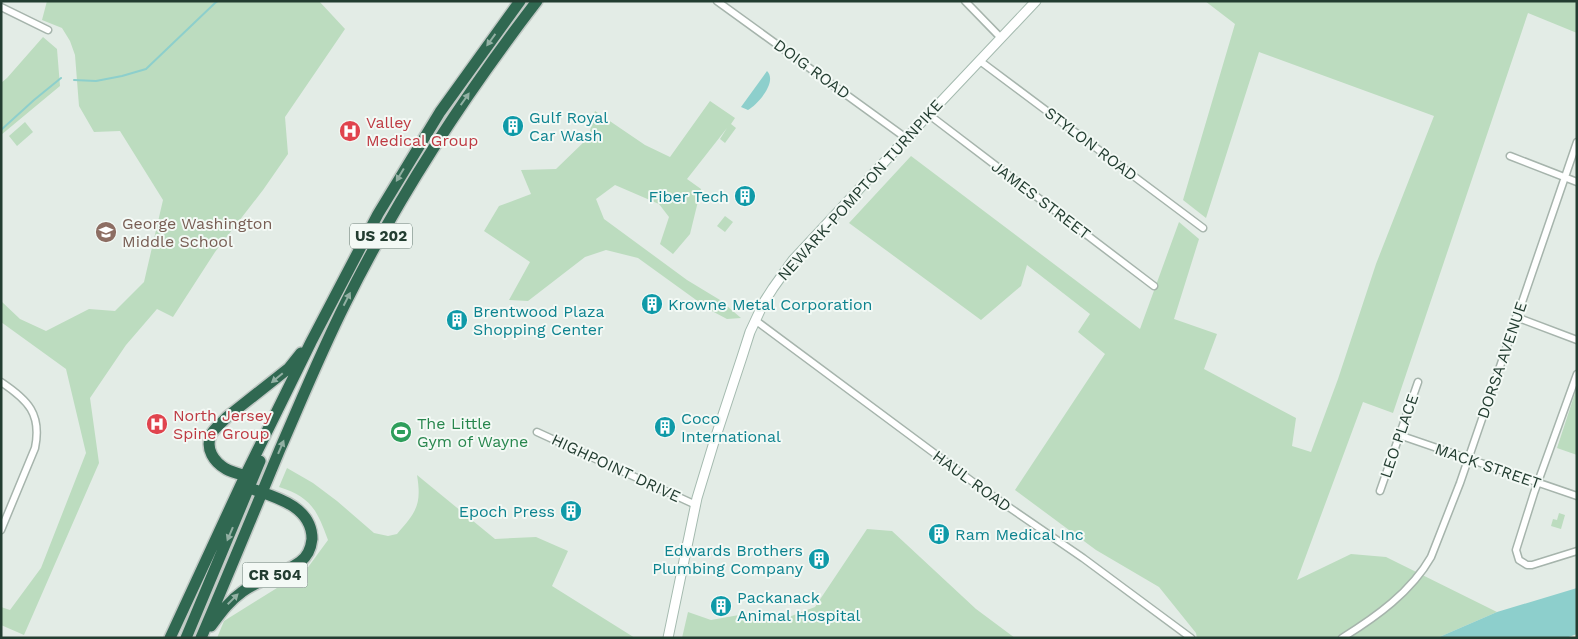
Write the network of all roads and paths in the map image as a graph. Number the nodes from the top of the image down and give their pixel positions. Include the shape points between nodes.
1 (520, 1) edge
2 (537, 1) edge
3 (717, 1) edge
4 (965, 1) edge
5 (1036, 1) edge
6 (1, 7) edge
7 (48, 30) dead end
8 (1001, 38) junction
9 (980, 61) junction
10 (928, 114) junction
11 (906, 138) junction
12 (1577, 142) edge
13 (1510, 156) dead end
14 (1564, 177) junction
15 (1577, 182) edge
16 (1203, 228) dead end
17 (1154, 286) dead end
18 (1516, 318) junction
19 (755, 320) junction
20 (1577, 340) edge
21 (310, 342) junction
22 (1577, 374) edge
23 (1, 382) edge
24 (1418, 382) dead end
25 (537, 432) dead end
26 (1400, 435) junction
27 (1468, 459) junction
28 (270, 475) junction
29 (249, 481) junction
30 (1538, 483) junction
31 (1380, 491) dead end
32 (262, 492) junction
33 (1577, 496) edge
34 (696, 505) junction
35 (1, 530) edge
36 (1577, 551) edge
37 (170, 638) edge
38 (186, 638) edge
39 (202, 638) edge
40 (668, 638) edge
41 (1191, 638) edge
42 (1342, 638) edge

1 -> 21 highway, US 202 via 407,164 366,234
28 -> 2 highway, US 202 via 324,348 377,242 452,119
3 - 11 street, DOIG ROAD
4 - 8 street
5 - 8 main road, NEWARK-POMPTON TURNPIKE
6 - 7 street
8 - 9 main road, NEWARK-POMPTON TURNPIKE
9 - 10 main road, NEWARK-POMPTON TURNPIKE
9 - 16 street, STYLON ROAD
10 - 11 main road, NEWARK-POMPTON TURNPIKE
10 - 17 street, JAMES STREET
11 - 19 main road, NEWARK-POMPTON TURNPIKE via 793,260
12 - 14 street, DORSA AVENUE
13 - 14 street
14 - 15 street
14 - 18 street, DORSA AVENUE
18 - 20 street
18 - 27 street, DORSA AVENUE
19 - 34 main road, NEWARK-POMPTON TURNPIKE
19 - 41 street, HAUL ROAD via 868,406
21 - 29 highway, US 202
21 -> 29 highway via 289,368 228,417 211,435 209,449 214,459
22 - 30 street
23 - 35 street via 26,401 33,414 36,434 35,448
24 - 26 street, LEO PLACE
25 - 34 street, HIGHPOINT DRIVE
26 - 27 street, MACK STREET
26 - 31 street, LEO PLACE
27 - 30 street, MACK STREET
27 - 42 street, DORSA AVENUE via 1431,557 1393,601
28 - 29 highway
28 - 32 highway, US 202
29 - 32 highway, CR 504
29 - 37 highway via 236,495
29 -> 38 highway
30 - 33 street, MACK STREET
30 - 36 street via 1517,556 1522,563 1532,565
32 - 39 highway, US 202
39 -> 32 highway, CR 504 via 240,593 296,564 310,549 311,529 304,515 294,506
34 - 40 main road, NEWARK-POMPTON TURNPIKE

